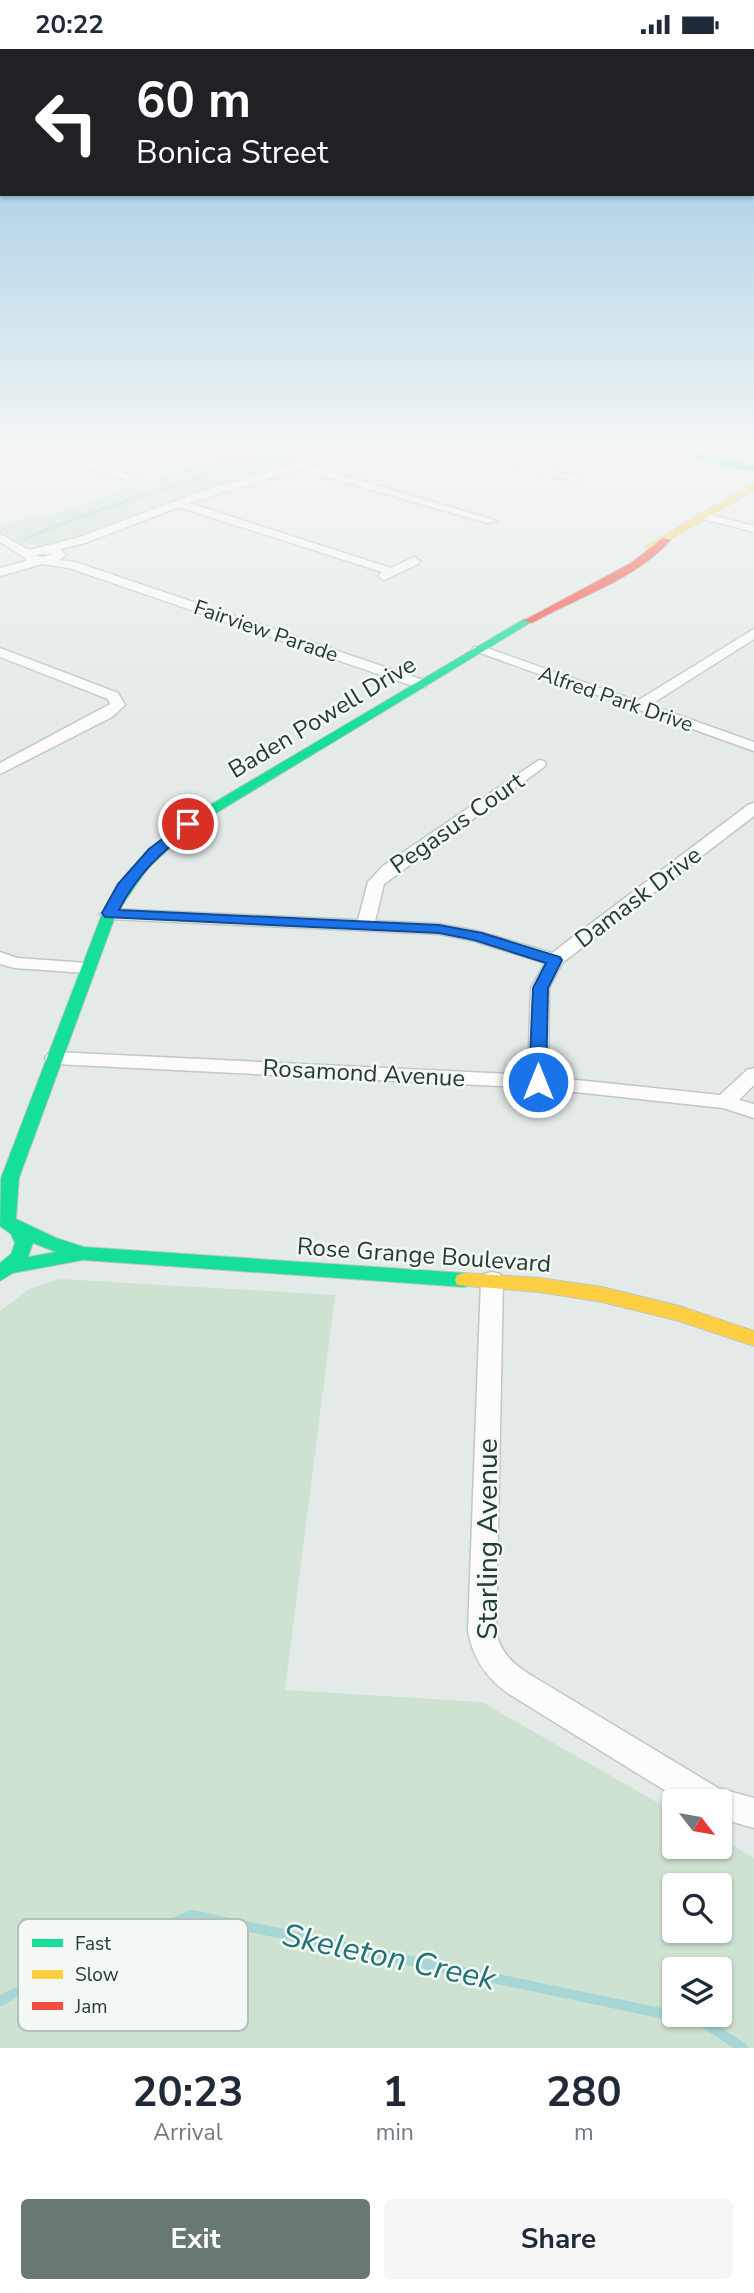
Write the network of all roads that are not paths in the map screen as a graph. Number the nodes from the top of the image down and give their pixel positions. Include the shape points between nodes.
1 (7, 540) edge
2 (294, 540) edge
3 (666, 540) joint
4 (81, 541) joint
5 (59, 554) junction
6 (38, 556) junction
7 (414, 561) dead end
8 (71, 565) junction
9 (613, 566) junction
10 (3, 571) edge
11 (630, 571) junction
12 (393, 572) junction
13 (377, 580) dead end
14 (573, 595) junction
15 (754, 633) edge
16 (479, 650) junction
17 (0, 652) edge
18 (421, 684) junction
19 (639, 706) junction
20 (754, 747) edge
21 (539, 764) dead end
22 (0, 769) edge
23 (754, 808) edge
24 (110, 913) junction
25 (366, 924) junction
26 (0, 957) edge
27 (555, 960) junction
28 (88, 968) junction
29 (55, 1058) junction
30 (754, 1074) edge
31 (538, 1082) junction
32 (724, 1102) junction
33 (754, 1111) edge
34 (5, 1183) edge
35 (8, 1224) edge
36 (84, 1254) junction
37 (6, 1272) edge
38 (492, 1280) junction
39 (754, 1339) edge
40 (692, 1789) edge
41 (732, 1806) edge
42 (753, 1810) edge

1 - 6 street, Fairview Parade
2 - 12 street
3 - 9 street, Baden Powell Drive
3 - 11 street, Baden Powell Drive
4 - 5 street
4 - 6 street
5 - 6 street
5 - 8 street, Fairview Parade
6 - 8 street, Fairview Parade
6 - 10 street
7 - 12 street
8 - 18 street, Fairview Parade
9 - 11 street
9 - 14 street, Baden Powell Drive
11 - 14 street, Baden Powell Drive
12 - 13 street
14 - 16 street, Baden Powell Drive
15 - 19 street
16 - 18 street, Baden Powell Drive
16 - 19 street, Alfred Park Drive
17 - 22 street via 113,696 118,705
18 - 24 street, Baden Powell Drive via 188,824 154,852 123,887
19 - 20 street, Alfred Park Drive
21 - 25 street, Pegasus Court via 376,882
23 - 27 street, Damask Drive
24 - 25 street
24 - 28 street, Baden Powell Drive
25 - 27 street via 477,936
26 - 28 street via 14,963
27 - 31 street, Damask Drive via 540,988
28 - 29 street, Baden Powell Drive
29 - 31 street, Rosamond Avenue
29 - 34 street, Baden Powell Drive
30 - 32 street
31 - 32 street, Rosamond Avenue
32 - 33 street, Rosamond Avenue
34 - 35 street, Baden Powell Drive
35 - 36 street, Rose Grange Boulevard
35 - 37 street, Baden Powell Drive via 23,1235 26,1245
36 - 37 street, Rose Grange Boulevard
36 - 38 street, Rose Grange Boulevard
38 - 39 street, Rose Grange Boulevard via 605,1296
38 - 40 street, Starling Avenue via 484,1646 491,1662 504,1674
41 - 42 street

